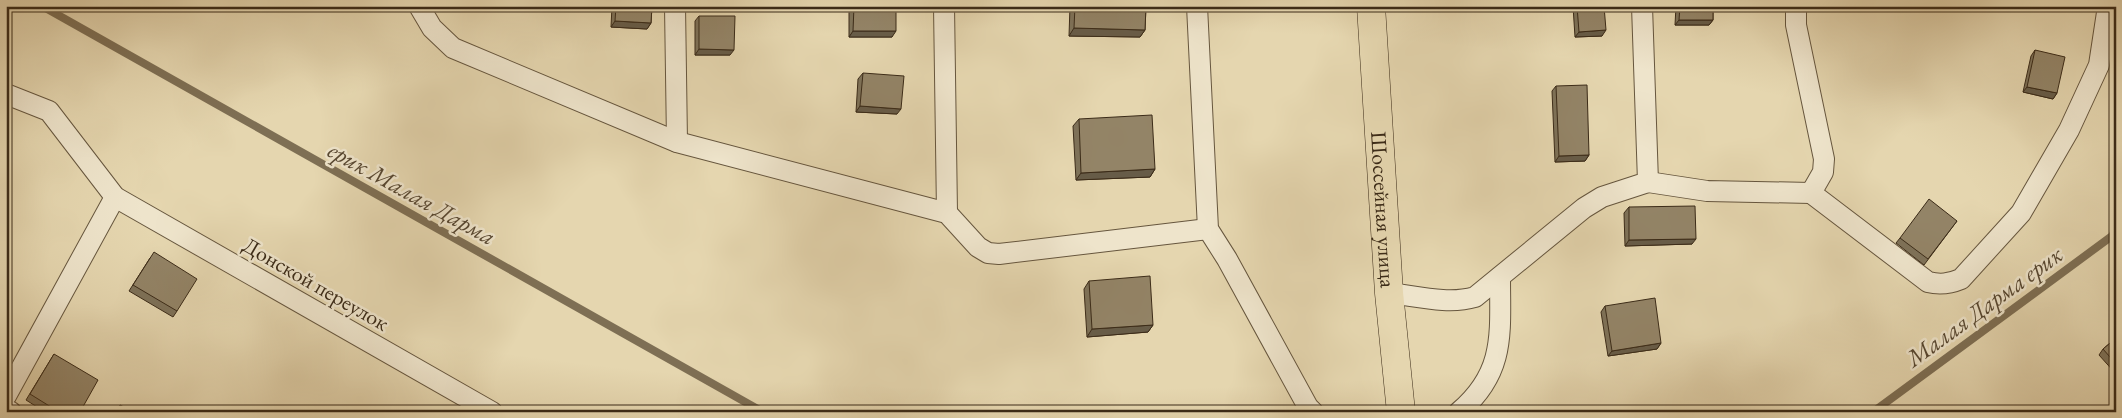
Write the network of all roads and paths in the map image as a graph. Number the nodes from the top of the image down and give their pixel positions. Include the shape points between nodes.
1 (419, 6) edge
2 (675, 6) edge
3 (944, 6) edge
4 (1197, 6) edge
5 (1371, 6) edge
6 (1642, 6) edge
7 (1796, 6) edge
8 (2108, 6) edge
9 (2116, 40) edge
10 (2099, 65) junction
11 (6, 94) edge
12 (677, 142) junction
13 (1648, 182) junction
14 (1811, 193) junction
15 (115, 196) junction
16 (947, 214) junction
17 (1208, 229) junction
18 (1500, 277) junction
19 (1389, 293) junction
20 (6, 396) edge
21 (6, 409) edge
22 (11, 412) edge
23 (492, 412) edge
24 (1313, 412) edge
25 (1401, 412) edge
26 (1459, 412) edge

1 - 12 street via 432,28 453,48
2 - 12 street
3 - 16 street
4 - 17 street
5 - 19 main road, Шоссейная улица
6 - 13 street
7 - 14 street via 1796,24 1824,159 1823,172
8 - 10 street
9 - 10 street
10 - 14 street via 2069,130 2022,213 1970,272 1950,284 1928,282
11 - 15 street via 49,111
12 - 16 street
13 - 14 street via 1707,191
13 - 18 street via 1602,197 1584,208
15 - 20 street
15 - 23 street, Донской переулок
16 - 17 street via 978,247 988,253 999,254
17 - 24 street
18 - 19 street via 1475,297 1463,300
18 - 26 street via 1500,342 1486,382
19 - 25 main road, Шоссейная улица
21 - 22 street

